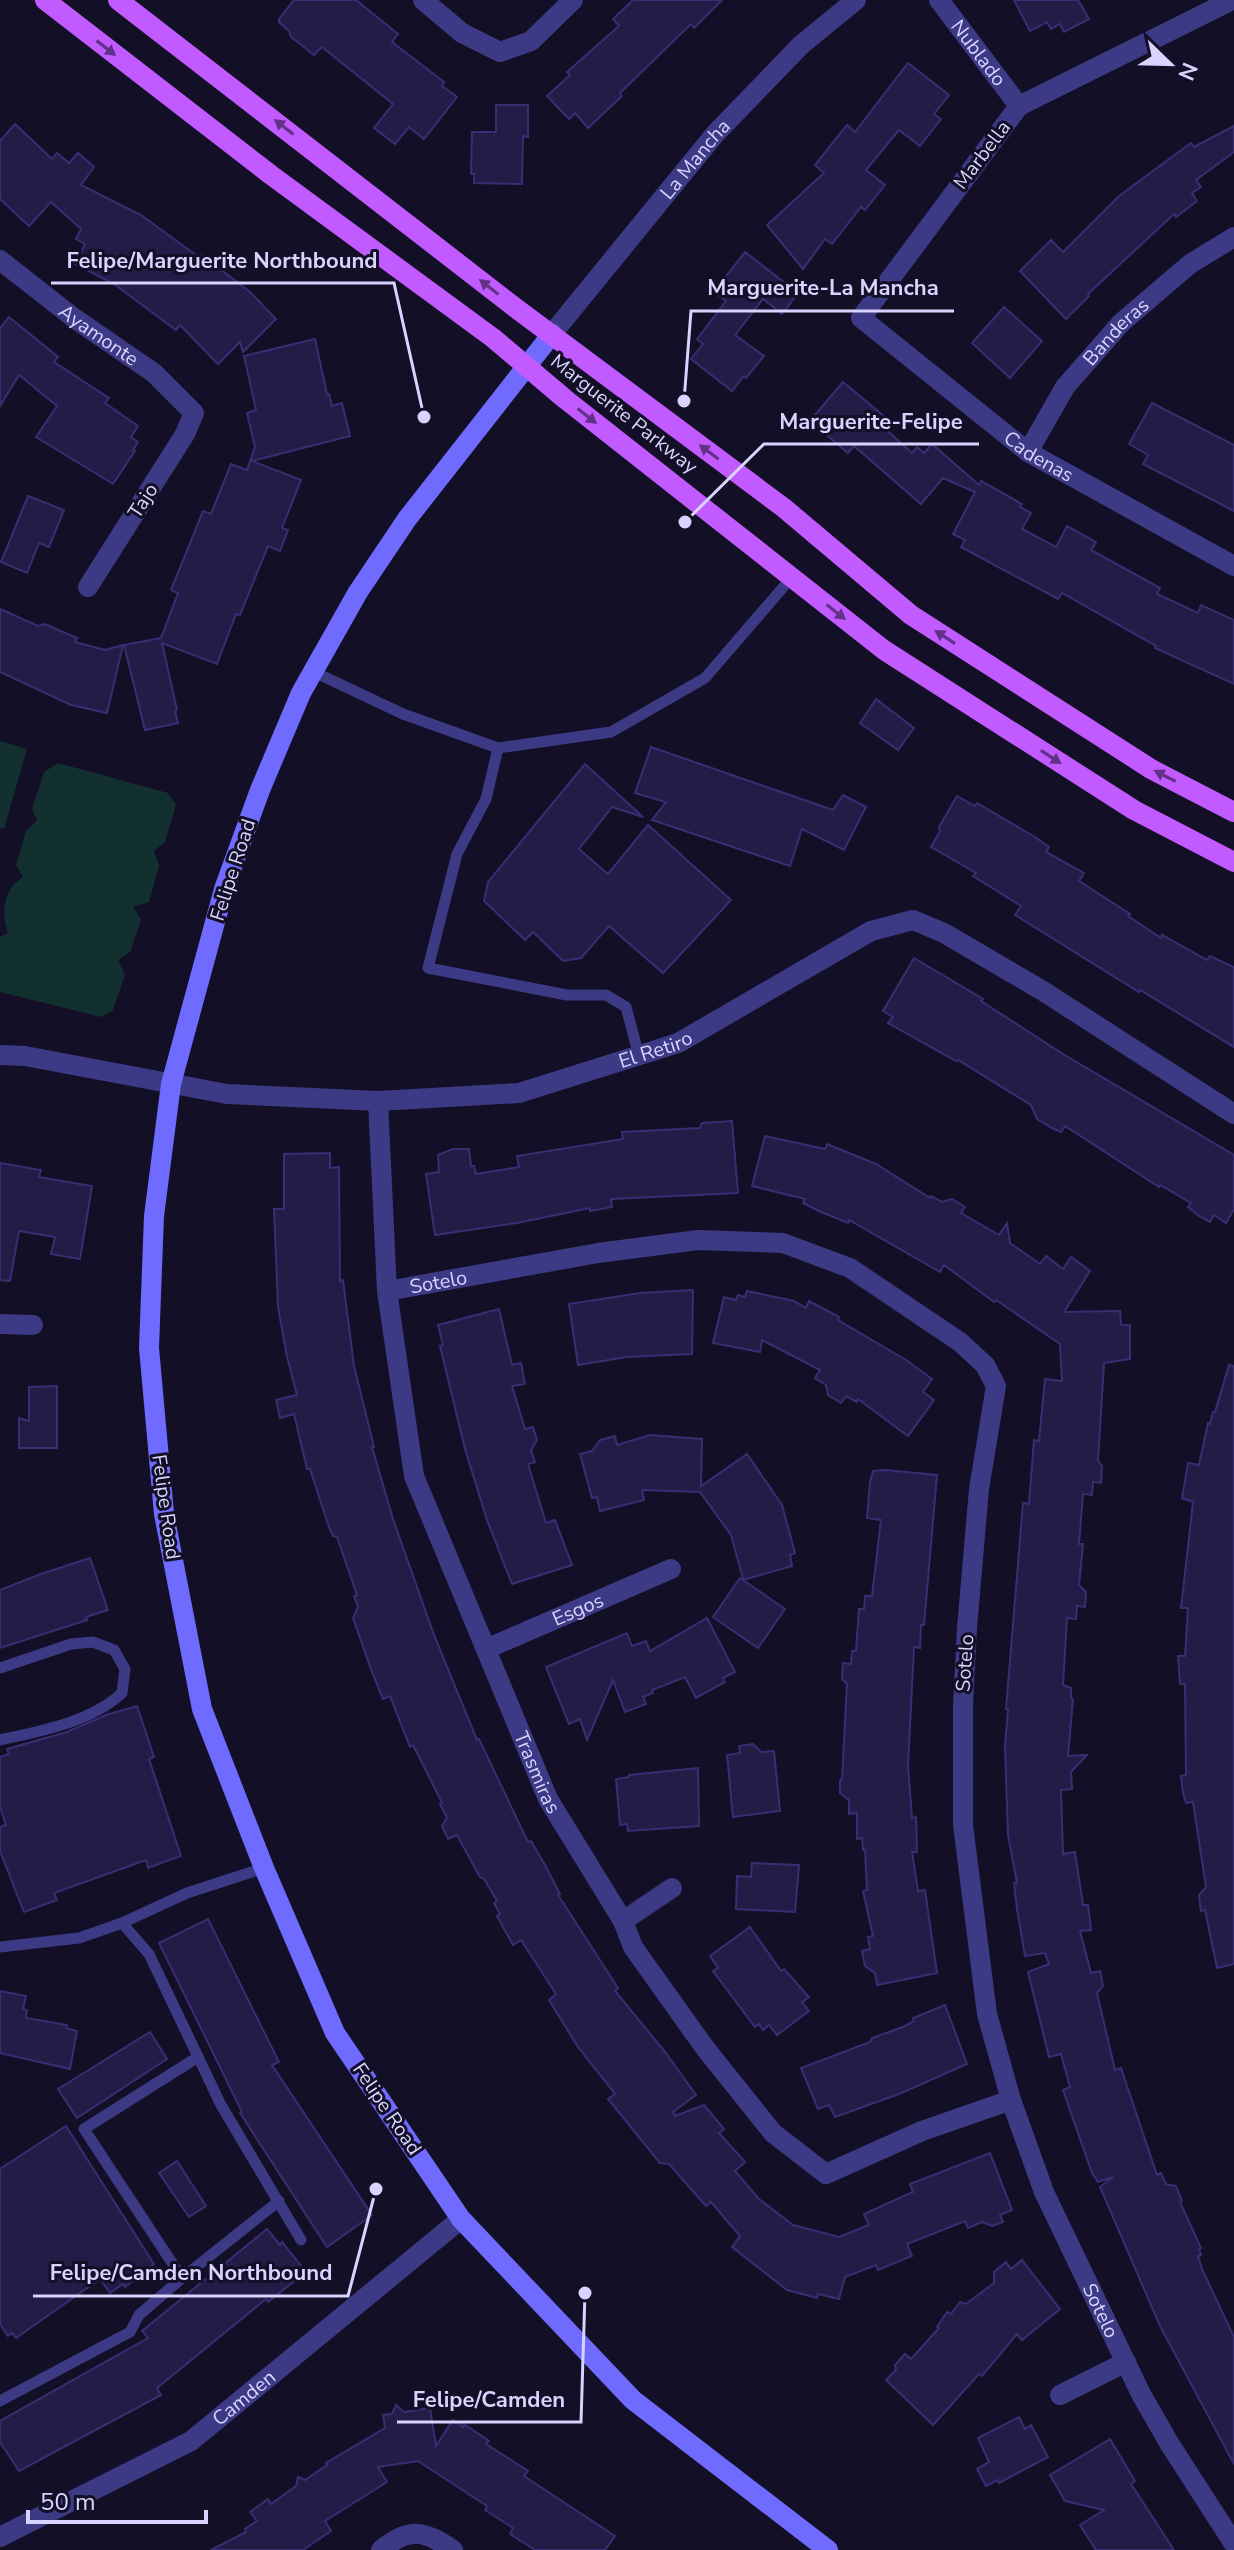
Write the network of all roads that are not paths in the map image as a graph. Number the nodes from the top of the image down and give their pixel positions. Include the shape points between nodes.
1 (45, 0) edge
2 (118, 0) edge
3 (423, 0) edge
4 (573, 0) edge
5 (856, 0) edge
6 (939, 0) edge
7 (1232, 0) edge
8 (1019, 106) junction
9 (1234, 237) edge
10 (0, 260) edge
11 (861, 318) joint
12 (552, 334) junction
13 (526, 368) junction
14 (194, 413) joint
15 (1028, 452) junction
16 (1234, 566) edge
17 (792, 577) junction
18 (88, 587) dead end
19 (312, 671) junction
20 (498, 748) junction
21 (1234, 812) edge
22 (1234, 862) edge
23 (0, 1055) edge
24 (639, 1056) junction
25 (171, 1084) junction
26 (378, 1101) junction
27 (1234, 1114) edge
28 (387, 1291) junction
29 (0, 1324) edge
30 (33, 1325) dead end
31 (671, 1569) dead end
32 (486, 1649) junction
33 (0, 1668) edge
34 (0, 1740) edge
35 (264, 1868) junction
36 (672, 1888) dead end
37 (623, 1921) junction
38 (122, 1923) junction
39 (0, 1947) edge
40 (198, 2057) junction
41 (1011, 2100) junction
42 (279, 2201) junction
43 (461, 2219) junction
44 (301, 2240) dead end
45 (182, 2278) junction
46 (1126, 2362) junction
47 (1060, 2395) dead end
48 (0, 2401) edge
49 (0, 2537) edge
50 (1234, 2544) edge
51 (381, 2550) edge
52 (453, 2550) edge
53 (828, 2550) edge

1 -> 13 main road, Marguerite Parkway
12 -> 2 main road, Marguerite Parkway
3 - 4 street via 462,33 500,52 531,41
5 - 12 street, La Mancha via 801,45 715,134
6 - 8 street, Nublado
7 - 8 street, Marbella
8 - 11 street, Marbella
9 - 15 street, Banderas via 1190,264 1121,323 1065,387
10 - 14 street, Ayamonte via 154,373
11 - 15 street, Cadenas
12 - 13 main road, Felipe Road
21 -> 12 main road, Marguerite Parkway via 1151,769 911,615 784,508
13 -> 17 main road, Marguerite Parkway
13 - 19 main road, Felipe Road via 407,519
14 - 18 street, Tajo
15 - 16 street, Cadenas
17 - 20 lane via 705,678 611,732
17 -> 22 main road, Marguerite Parkway via 884,650 1134,810
19 - 20 lane via 403,714
19 - 25 main road, Felipe Road via 224,889
20 - 24 lane via 486,799 457,854 428,968 567,995 606,995 626,1007
23 - 25 street, El Retiro
24 - 26 street, El Retiro via 519,1093
24 - 27 street, El Retiro via 678,1043 871,931 913,920 1043,991
25 - 26 street, El Retiro via 227,1094
25 - 35 main road, Felipe Road via 154,1216 149,1348 164,1514 202,1709
26 - 28 street, Trasmiras
28 - 32 street, Trasmiras via 414,1476
28 - 41 street, Sotelo via 698,1240 783,1243 850,1268 960,1342 985,1365 996,1386 979,1489 967,1628 963,1825 987,2014
29 - 30 street
31 - 32 street, Esgos
32 - 37 street, Trasmiras via 548,1799
33 - 34 lane via 93,1642 114,1650 125,1669 122,1693 107,1708
35 - 38 lane via 187,1893
35 - 43 main road, Felipe Road via 335,2033
36 - 37 street
37 - 41 street, Trasmiras via 633,1947 773,2133 826,2174 922,2131
38 - 39 lane via 79,1938
38 - 40 lane via 149,1954
40 - 42 lane
40 - 45 lane via 84,2129
41 - 46 street, Sotelo via 1044,2192
42 - 44 lane
42 - 45 lane
43 - 49 street, Camden via 191,2441
43 - 53 main road, Felipe Road via 633,2400
45 - 48 lane via 139,2315 130,2332
46 - 47 street
46 - 50 street, Sotelo via 1169,2443
51 - 52 street via 416,2532

